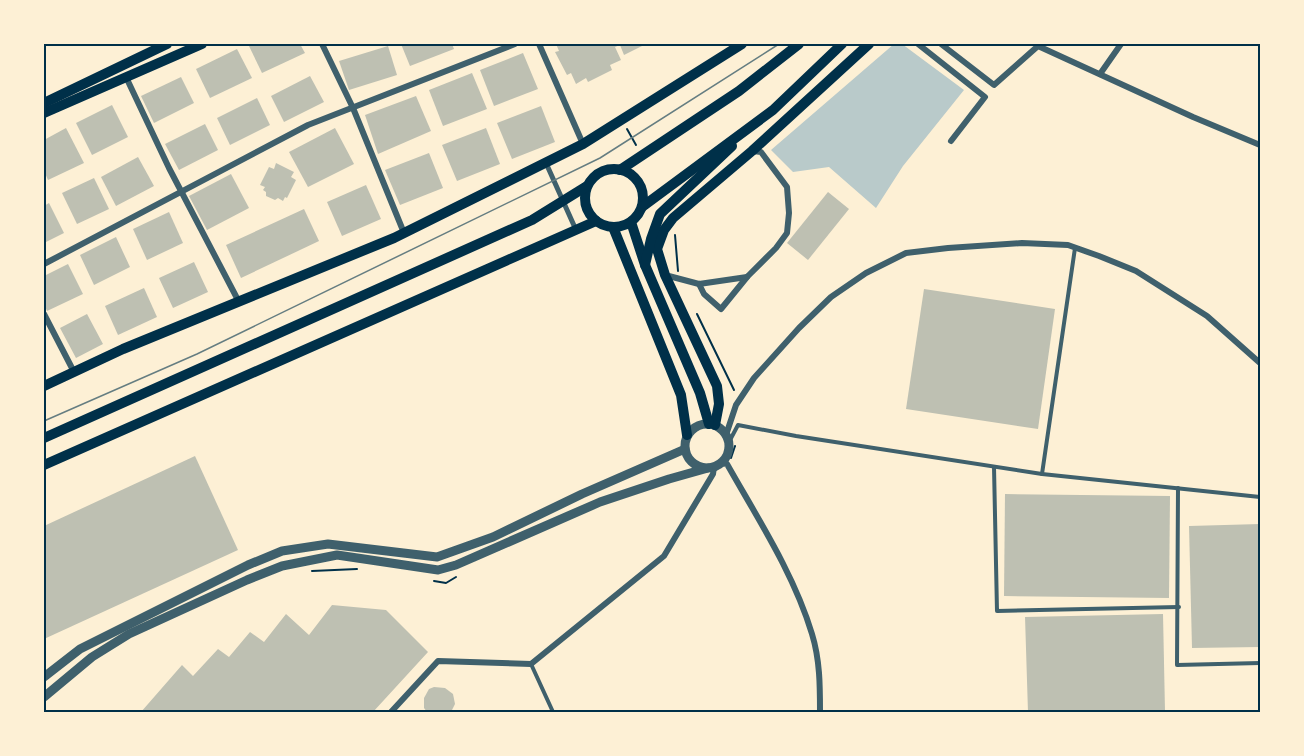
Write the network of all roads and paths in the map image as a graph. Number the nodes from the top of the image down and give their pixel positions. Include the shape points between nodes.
1 (167, 44) edge
2 (202, 44) edge
3 (322, 44) edge
4 (515, 44) edge
5 (539, 44) edge
6 (742, 44) edge
7 (799, 44) edge
8 (842, 44) edge
9 (869, 44) edge
10 (918, 44) edge
11 (941, 44) edge
12 (1121, 44) edge
13 (1100, 74) junction
14 (126, 76) junction
15 (994, 85) junction
16 (985, 97) junction
17 (44, 104) edge
18 (353, 108) junction
19 (773, 110) junction
20 (44, 113) edge
21 (621, 119) junction
22 (951, 141) dead end
23 (583, 144) junction
24 (1260, 145) edge
25 (752, 151) junction
26 (642, 155) junction
27 (546, 163) junction
28 (620, 170) junction
29 (587, 186) junction
30 (181, 190) junction
31 (564, 201) junction
32 (642, 207) junction
33 (596, 221) junction
34 (631, 222) junction
35 (674, 226) dead end
36 (613, 227) junction
37 (576, 230) junction
38 (404, 233) junction
39 (1075, 248) junction
40 (44, 264) edge
41 (645, 265) junction
42 (665, 275) junction
43 (747, 277) junction
44 (679, 278) junction
45 (699, 284) junction
46 (239, 302) junction
47 (694, 308) dead end
48 (44, 314) edge
49 (1260, 363) edge
50 (74, 372) junction
51 (44, 387) edge
52 (735, 410) junction
53 (712, 425) junction
54 (687, 435) junction
55 (44, 438) edge
56 (730, 440) junction
57 (685, 449) junction
58 (44, 465) edge
59 (718, 466) junction
60 (994, 467) junction
61 (1042, 474) junction
62 (1178, 488) junction
63 (1260, 497) edge
64 (359, 569) dead end
65 (304, 571) dead end
66 (463, 572) dead end
67 (431, 580) dead end
68 (1179, 607) junction
69 (1260, 663) edge
70 (531, 664) junction
71 (44, 677) edge
72 (44, 697) edge
73 (391, 712) edge
74 (553, 712) edge
75 (820, 712) edge

1 - 17 main road
2 - 14 main road
3 - 18 street
4 - 18 street
5 - 23 street
6 - 21 main road
7 - 26 main road via 739,91
8 - 19 main road
9 - 25 main road
10 - 16 street
11 - 15 street
12 - 13 street
13 - 15 street via 1038,46
13 - 24 street
14 - 20 main road
14 - 30 street
15 - 16 street
16 - 22 street
18 - 30 street via 308,125
18 - 38 street
19 - 32 main road
19 - 41 main road via 660,214
21 - 23 main road
21 - 26 path
23 - 27 main road
25 - 42 main road via 664,230 657,249
25 - 43 street via 760,152 787,187 789,213 787,233
26 - 28 main road
27 - 31 street
27 - 38 main road
28 - 29 main road via 600,172
28 - 32 main road via 629,173 641,188
29 - 31 main road
29 - 33 main road via 585,205
30 - 40 street
30 - 46 street
31 - 37 street
31 - 55 main road via 532,220
32 - 34 main road
33 - 36 main road
33 - 37 main road
34 - 36 main road
34 - 41 main road
35 - 44 path
36 - 54 main road via 681,395
37 - 58 main road
38 - 46 main road
39 - 49 street via 1136,271 1207,316
39 - 52 street via 1022,243 948,248 906,254 866,273 831,297 799,328 754,378
39 - 61 lane
41 - 53 main road
42 - 44 street
42 - 53 main road via 717,386 719,404
43 - 45 street
43 - 45 street via 721,309
44 - 45 street
46 - 50 main road
47 - 52 path via 734,389
48 - 50 street
50 - 51 main road
52 - 56 street
53 - 54 street via 696,426
53 - 56 street
54 - 57 street
56 - 59 street via 729,450
56 - 59 path via 733,455
56 - 60 lane via 738,425
57 - 59 street via 695,465
57 - 71 street via 493,537 438,557 328,544 282,551 80,649
59 - 70 street via 664,556
59 - 72 street via 600,502 456,566 438,570 337,555 282,566 129,634 92,657
59 - 75 street via 796,590 813,636 820,678
60 - 61 lane
60 - 68 lane via 997,611
61 - 62 lane
62 - 63 lane
62 - 68 lane
64 - 65 path
66 - 67 path via 446,583
68 - 69 lane via 1177,665
70 - 73 street via 438,661
70 - 74 lane

